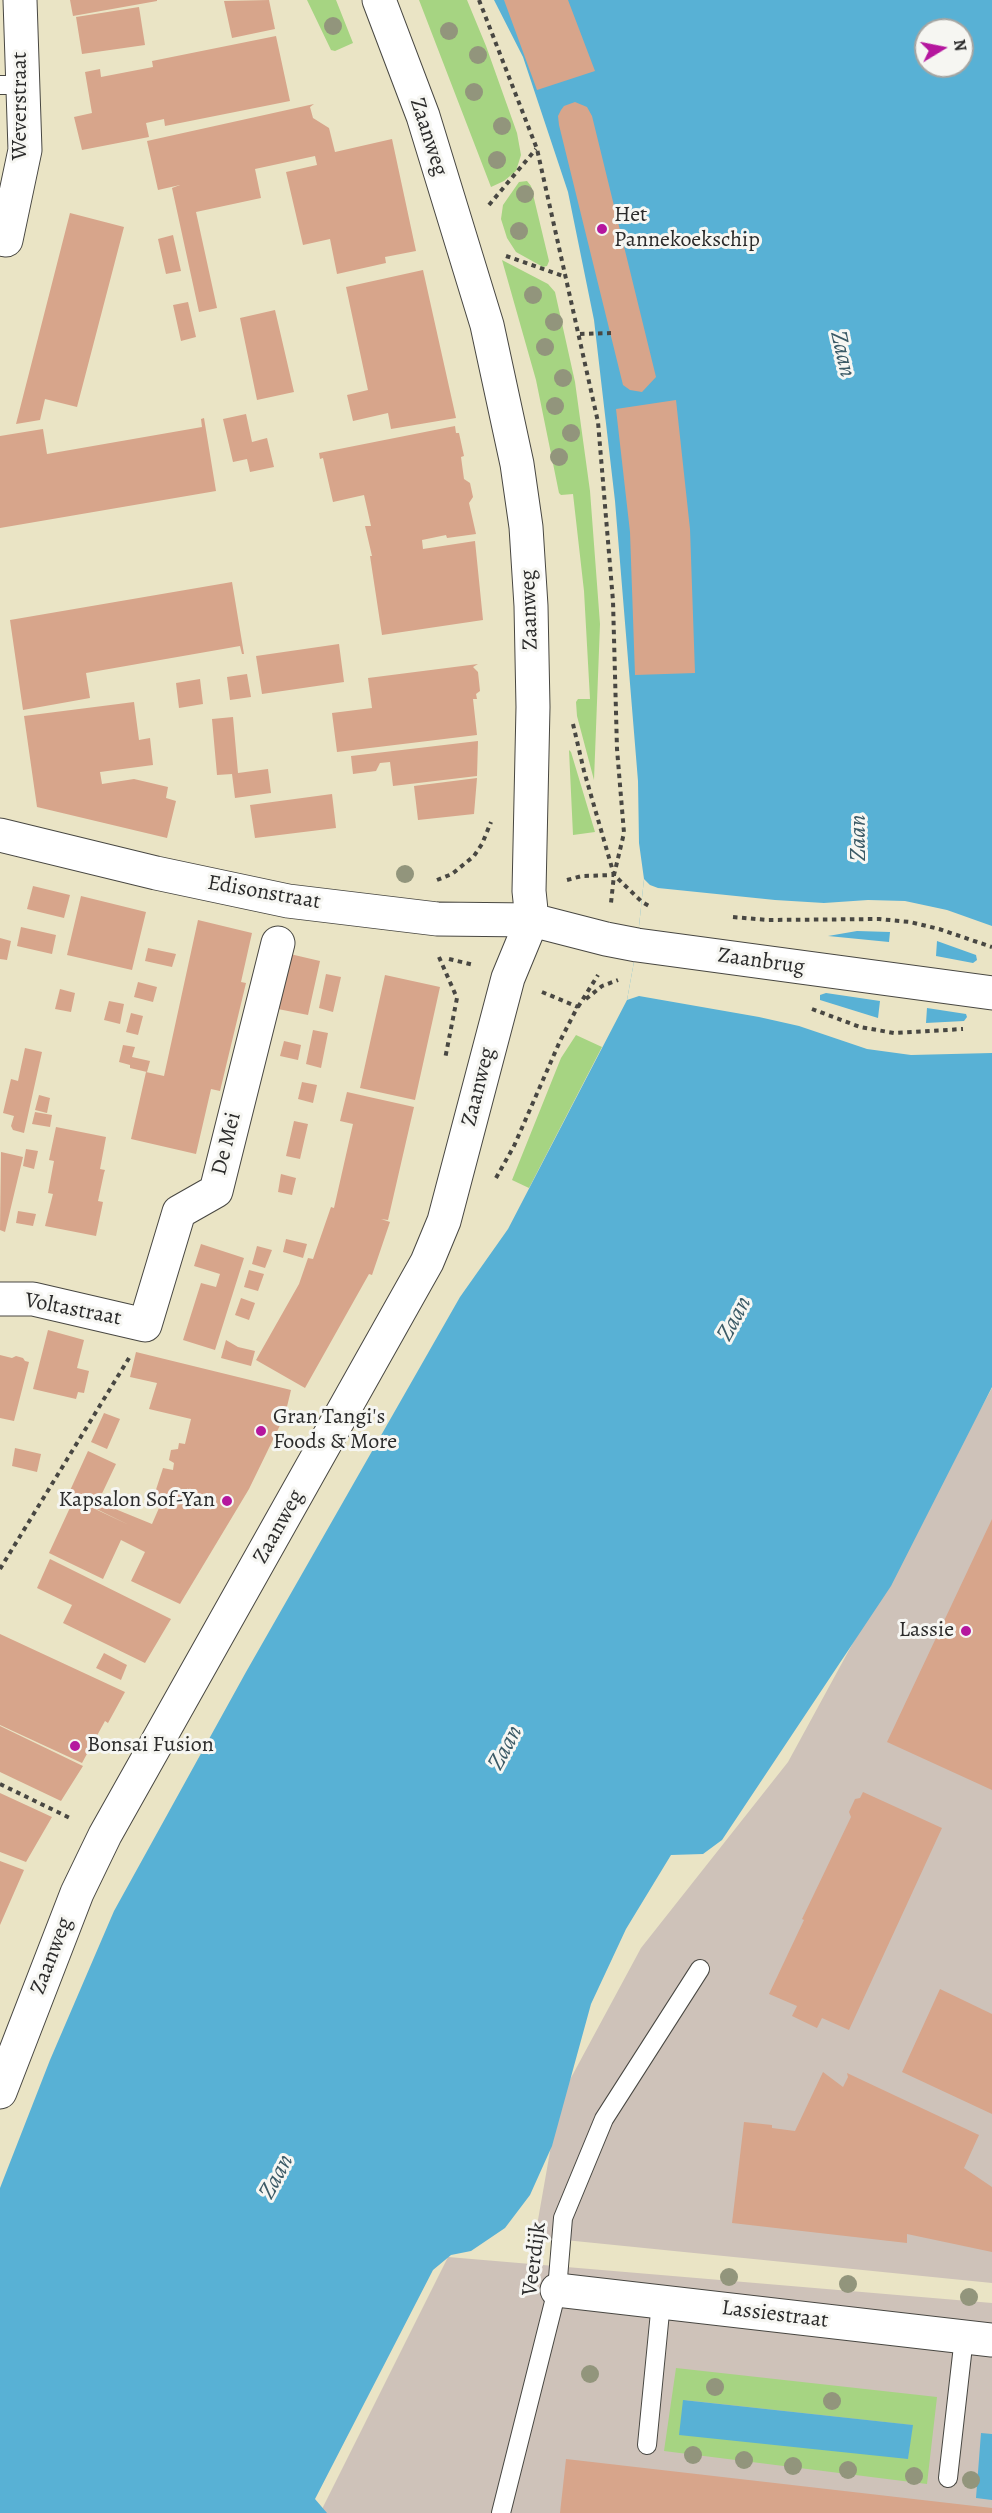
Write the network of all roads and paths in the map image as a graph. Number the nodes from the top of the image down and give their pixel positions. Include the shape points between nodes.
1 (20, 0) edge
2 (379, 0) edge
3 (479, 0) edge
4 (11, 85) edge
5 (537, 148) junction
6 (461, 240) junction
7 (2, 247) edge
8 (566, 277) junction
9 (611, 333) dead end
10 (580, 334) junction
11 (492, 816) dead end
12 (0, 835) edge
13 (442, 879) dead end
14 (654, 909) dead end
15 (728, 917) dead end
16 (532, 920) junction
17 (278, 943) dead end
18 (992, 948) edge
19 (623, 978) dead end
20 (992, 993) edge
21 (578, 1007) dead end
22 (0, 1299) edge
23 (145, 1325) junction
24 (0, 1569) edge
25 (0, 1784) edge
26 (105, 1835) junction
27 (700, 1969) dead end
28 (0, 2092) edge
29 (557, 2290) junction
30 (661, 2302) junction
31 (978, 2339) edge
32 (647, 2445) dead end
33 (948, 2478) dead end
34 (501, 2513) edge

1 - 4 street, Weverstraat
2 - 6 street, Zaanweg via 423,116
3 - 5 path
4 - 7 street, Weverstraat via 25,150
5 - 6 path
5 - 8 path
6 - 8 path
6 - 16 street, Zaanweg via 490,335 526,528 533,685 529,891
8 - 10 path
9 - 10 path
10 - 14 path via 598,422 613,601 624,833 614,875
11 - 13 path via 474,856
12 - 16 street, Edisonstraat via 288,901 437,919
15 - 18 path via 910,922
16 - 20 street, Zaanbrug via 637,945
16 - 26 street, Zaanweg via 508,978 444,1221 427,1262
17 - 23 street, De Mei via 216,1191 179,1212
19 - 21 path via 602,986
22 - 23 street, Voltastraat via 33,1299
23 - 24 path via 121,1374
25 - 26 path
26 - 28 street, Zaanweg via 77,1893
27 - 29 lane, Veerdijk via 604,2119 563,2218
29 - 30 street, Lassiestraat
29 - 34 lane, Veerdijk
30 - 31 street, Lassiestraat
30 - 32 lane
31 - 33 lane

